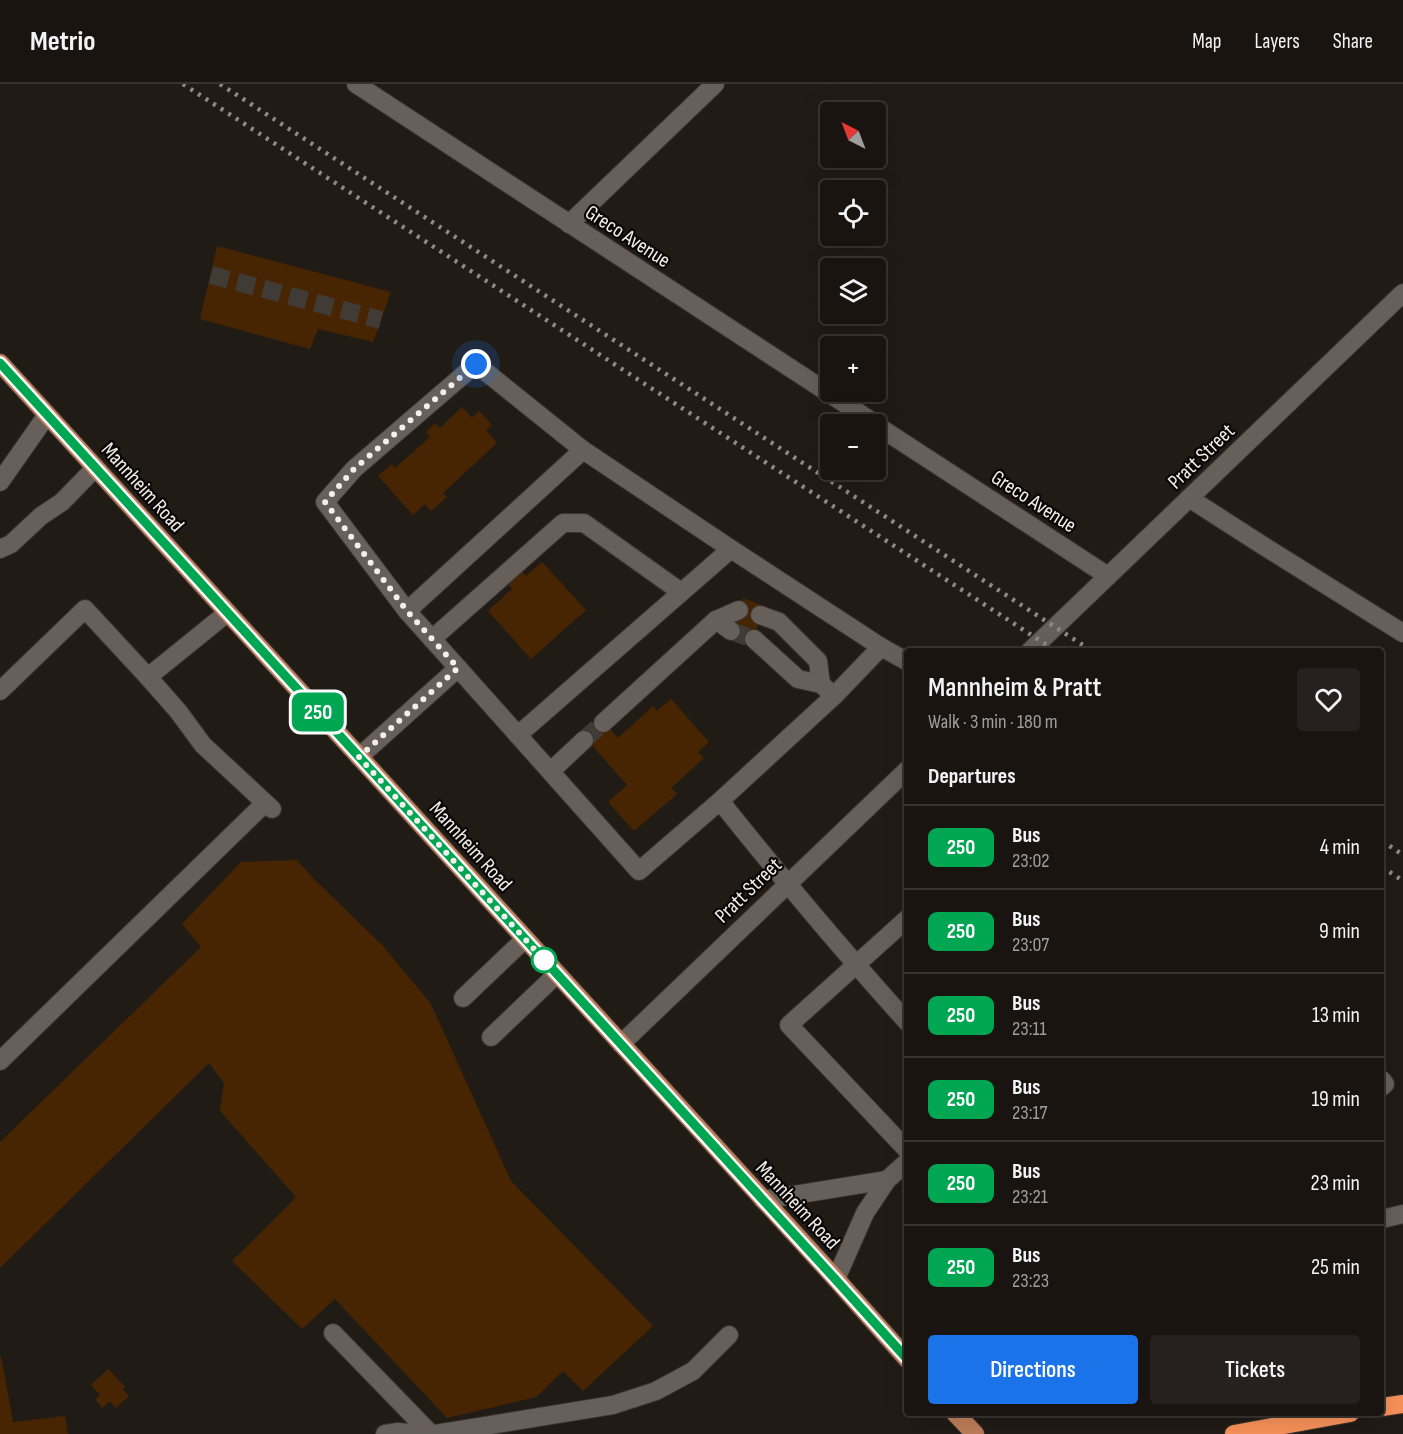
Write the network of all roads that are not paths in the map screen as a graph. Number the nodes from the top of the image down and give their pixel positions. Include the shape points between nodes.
1 (356, 84) edge
2 (715, 84) edge
3 (569, 224) junction
4 (1403, 293) edge
5 (0, 363) edge
6 (859, 414) edge
7 (47, 415) junction
8 (886, 432) edge
9 (583, 450) junction
10 (96, 468) junction
11 (0, 482) edge
12 (1189, 498) junction
13 (0, 549) edge
14 (731, 549) junction
15 (1108, 576) junction
16 (681, 592) junction
17 (740, 610) dead end
18 (407, 611) junction
19 (227, 613) junction
20 (760, 615) dead end
21 (716, 620) junction
22 (731, 631) tunnel mouth
23 (1403, 633) edge
24 (432, 639) junction
25 (754, 639) tunnel mouth
26 (881, 647) junction
27 (1033, 648) edge
28 (904, 660) edge
29 (458, 668) junction
30 (148, 677) junction
31 (828, 690) junction
32 (0, 691) edge
33 (603, 723) tunnel mouth
34 (518, 735) junction
35 (584, 740) tunnel mouth
36 (359, 757) junction
37 (551, 771) junction
38 (904, 773) edge
39 (720, 801) junction
40 (787, 885) junction
41 (904, 922) edge
42 (525, 939) junction
43 (855, 966) junction
44 (557, 974) junction
45 (463, 998) dead end
46 (904, 1019) edge
47 (491, 1038) dead end
48 (621, 1044) junction
49 (0, 1061) edge
50 (904, 1146) edge
51 (904, 1165) edge
52 (888, 1180) junction
53 (763, 1200) junction
54 (1403, 1214) edge
55 (1384, 1219) edge
56 (836, 1280) junction
57 (333, 1333) dead end
58 (729, 1335) dead end
59 (904, 1356) edge
60 (958, 1416) edge
61 (1333, 1416) edge
62 (385, 1434) edge
63 (423, 1434) edge
64 (433, 1434) edge
65 (975, 1434) edge
66 (1234, 1434) edge

1 - 3 street, Greco Avenue
2 - 3 street
3 - 6 street, Greco Avenue
4 - 12 street, Pratt Street
5 - 7 main road, Mannheim Road
7 - 10 main road, Mannheim Road
7 - 11 street
8 - 15 street, Greco Avenue
9 - 14 street
9 - 18 street
9 - 18 street via 476,364 354,469 325,502
10 - 13 street via 62,502
10 - 19 main road, Mannheim Road
12 - 15 street, Pratt Street
12 - 23 street
14 - 16 street
14 - 26 street
15 - 27 street, Pratt Street
16 - 24 street via 584,523 563,523
16 - 34 street
17 - 21 street
18 - 24 street
19 - 30 street
19 - 36 main road, Mannheim Road
20 - 31 street via 779,622 818,661
21 - 22 street
21 - 33 street
24 - 29 street
25 - 31 street via 798,679
26 - 28 street
26 - 31 street
29 - 34 street
29 - 36 street
30 - 32 street via 85,609
30 - 49 street via 203,744 268,806
31 - 39 street
34 - 37 street
35 - 37 street
36 - 42 main road, Mannheim Road
37 - 39 street via 639,871
38 - 40 street, Pratt Street
39 - 40 street
40 - 43 street
40 - 48 street, Pratt Street
41 - 43 street
42 - 44 main road, Mannheim Road
42 - 45 street
43 - 46 street
43 - 50 street via 789,1025
44 - 47 street
44 - 48 main road, Mannheim Road
48 - 53 main road, Mannheim Road
51 - 52 street
52 - 53 street
52 - 56 street via 865,1213
53 - 56 main road, Mannheim Road
54 - 55 street
56 - 59 main road, Mannheim Road
57 - 64 street
58 - 64 street via 693,1371 656,1391 613,1406
60 - 65 main road
61 - 66 highway
62 - 63 street

